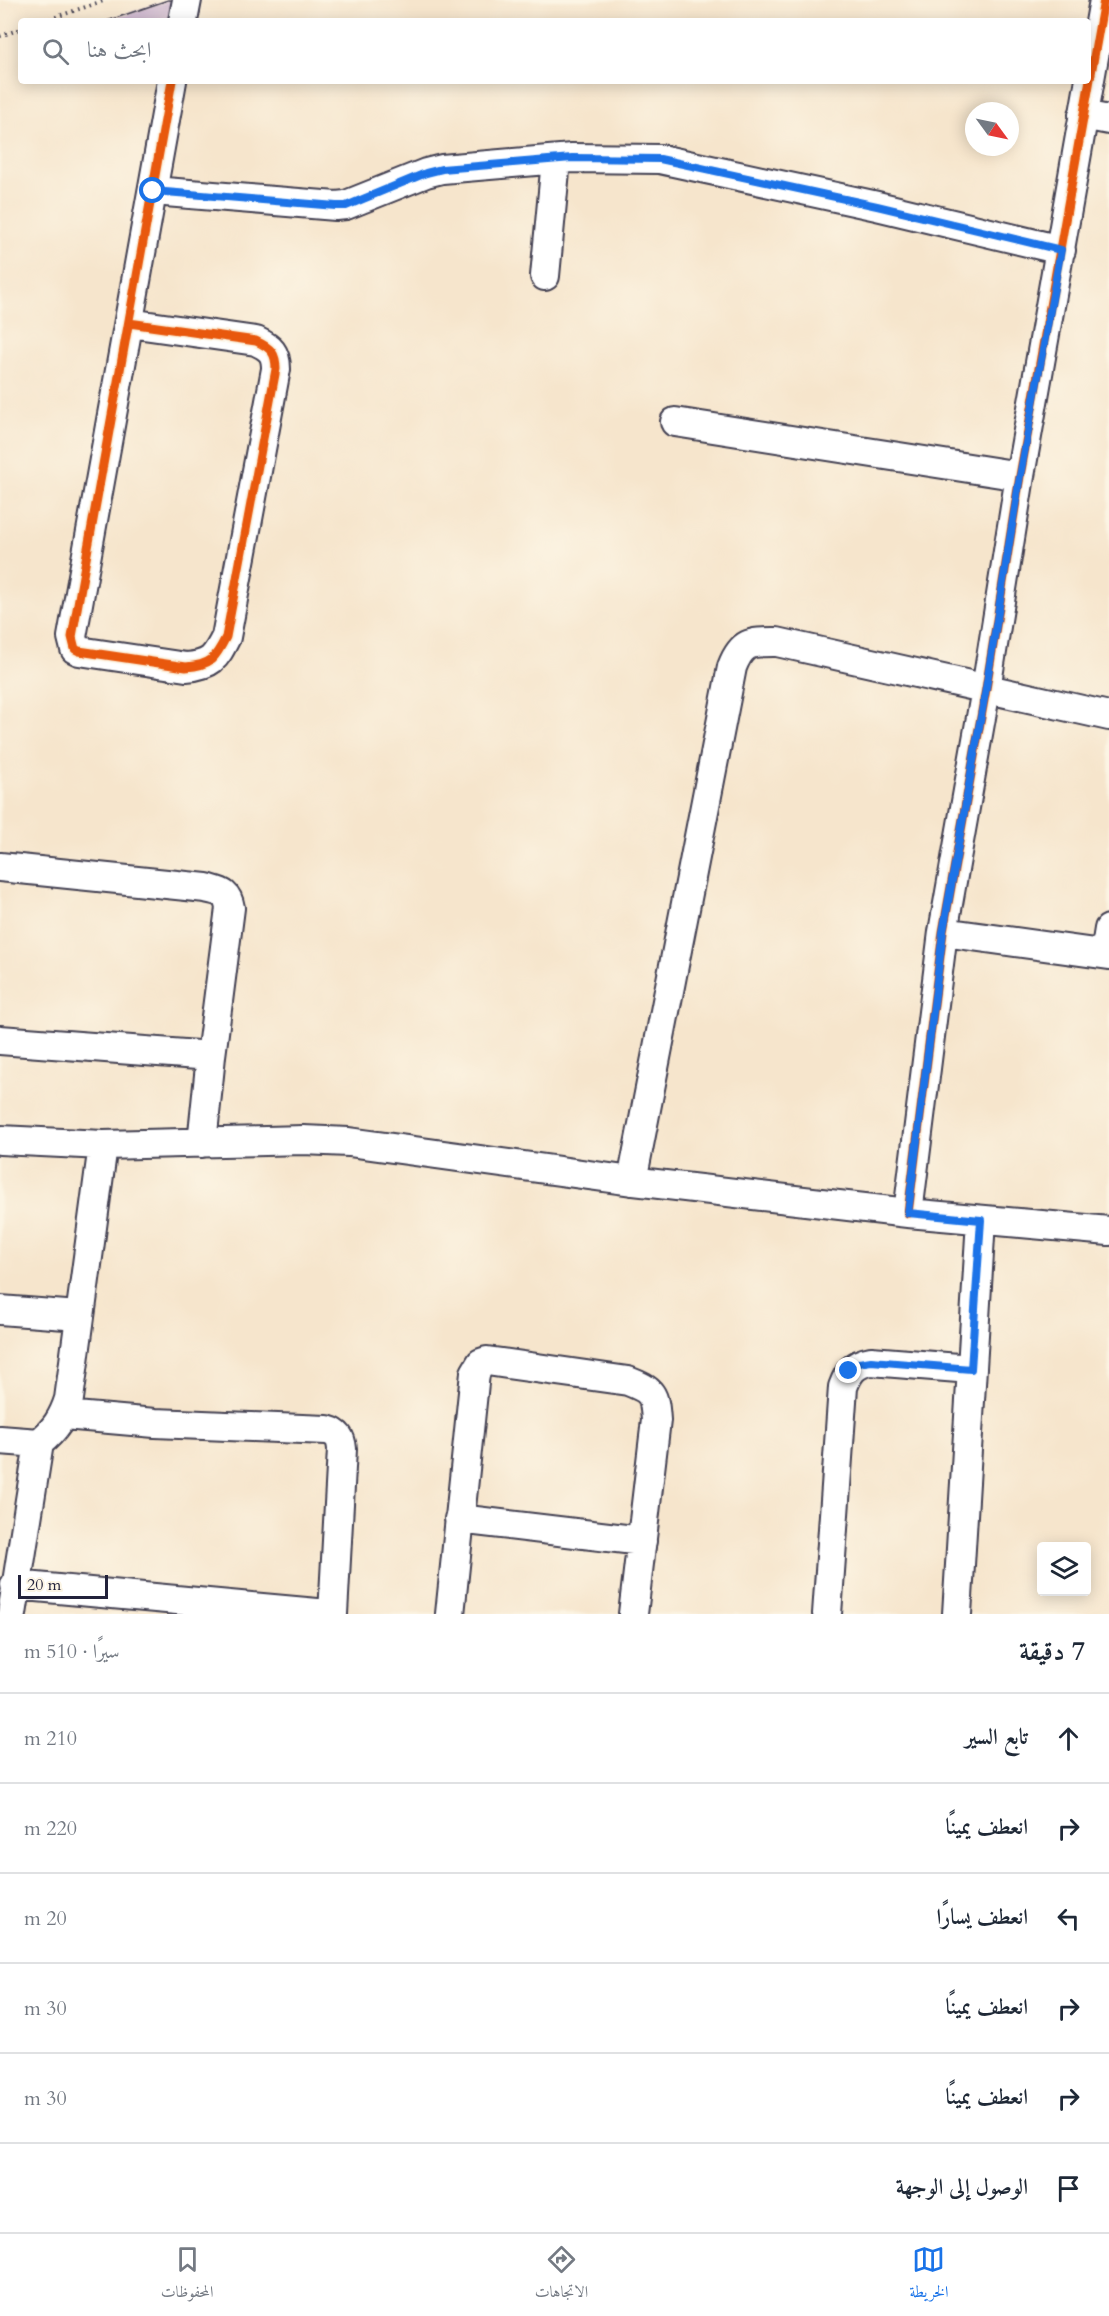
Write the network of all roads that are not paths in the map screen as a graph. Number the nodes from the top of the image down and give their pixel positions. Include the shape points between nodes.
1 (187, 0) edge
2 (1104, 0) edge
3 (184, 18) edge
4 (171, 84) edge
5 (1096, 118) edge
6 (556, 160) junction
7 (153, 191) junction
8 (1061, 250) junction
9 (545, 276) dead end
10 (129, 323) junction
11 (675, 422) dead end
12 (1020, 476) junction
13 (986, 688) junction
14 (1109, 716) edge
15 (0, 867) edge
16 (943, 932) junction
17 (1108, 946) edge
18 (0, 1040) edge
19 (211, 1056) junction
20 (0, 1140) edge
21 (202, 1143) junction
22 (103, 1145) junction
23 (632, 1181) junction
24 (908, 1213) junction
25 (981, 1220) junction
26 (1109, 1231) edge
27 (0, 1310) edge
28 (79, 1316) junction
29 (971, 1369) junction
30 (64, 1415) junction
31 (0, 1440) edge
32 (39, 1443) junction
33 (459, 1519) junction
34 (642, 1541) junction
35 (15, 1585) junction
36 (12, 1614) edge
37 (330, 1614) edge
38 (450, 1614) edge
39 (633, 1614) edge
40 (827, 1614) edge
41 (957, 1614) edge

1 - 3 street
2 - 5 street
4 - 7 street
5 - 8 street
6 - 7 street via 442,169 346,206
6 - 8 street via 675,161
6 - 9 street
7 - 10 street
8 - 12 street
10 - 10 street via 72,644 80,651 186,668 204,666 216,657 226,637 276,356 256,341
11 - 12 street
12 - 13 street
13 - 14 street
13 - 16 street
13 - 23 street via 777,642 753,642 736,654
15 - 19 street via 206,888 219,890 228,898 230,908
16 - 17 street
16 - 24 street
18 - 19 street
19 - 21 street
20 - 22 street
21 - 22 street
21 - 23 street via 349,1142
22 - 28 street
23 - 24 street
24 - 25 street
25 - 26 street
25 - 29 street
27 - 28 street
28 - 30 street
29 - 40 street via 871,1361 859,1363 849,1371 843,1387
29 - 41 street
30 - 32 street
30 - 37 street via 334,1432 342,1449
31 - 32 street
32 - 35 street
33 - 34 street
33 - 34 street via 475,1373 480,1363 487,1362 628,1381 646,1388 655,1400 657,1420
33 - 38 street
34 - 39 street
35 - 36 street
35 - 37 street

